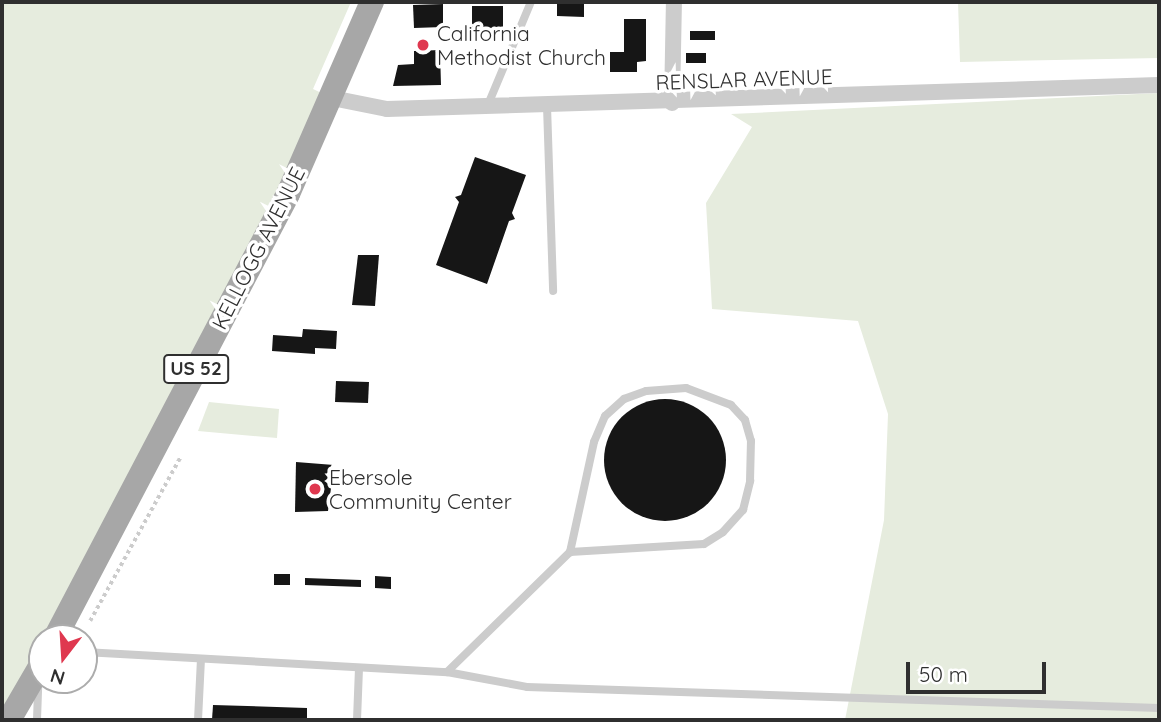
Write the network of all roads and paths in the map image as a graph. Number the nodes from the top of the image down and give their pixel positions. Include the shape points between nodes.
1 (372, 2) edge
2 (531, 2) edge
3 (674, 2) edge
4 (1159, 85) edge
5 (332, 97) junction
6 (672, 103) junction
7 (547, 106) junction
8 (487, 107) junction
9 (553, 291) dead end
10 (180, 458) dead end
11 (570, 552) junction
12 (62, 624) edge
13 (89, 624) edge
14 (98, 653) edge
15 (201, 659) junction
16 (359, 668) junction
17 (447, 672) junction
18 (28, 687) edge
19 (38, 694) edge
20 (1159, 708) edge
21 (9, 720) edge
22 (37, 720) edge
23 (198, 720) edge
24 (357, 720) edge

1 - 5 main road, KELLOGG AVENUE / US 52
2 - 8 lane
3 - 6 street
4 - 6 street, RENSLAR AVENUE
5 - 8 street, RENSLAR AVENUE via 387,109
5 - 12 main road, KELLOGG AVENUE / US 52 via 251,266
6 - 7 street, RENSLAR AVENUE
7 - 8 street, RENSLAR AVENUE
7 - 9 lane
10 - 13 path
11 - 11 lane via 704,544 723,532 743,510 750,481 751,441 745,420 731,404 686,388 646,391 624,399 605,416 594,442
11 - 17 lane
14 - 15 lane
15 - 16 lane
15 - 23 lane
16 - 17 lane
16 - 24 lane
17 - 20 lane via 527,687
18 - 21 main road
19 - 22 lane

